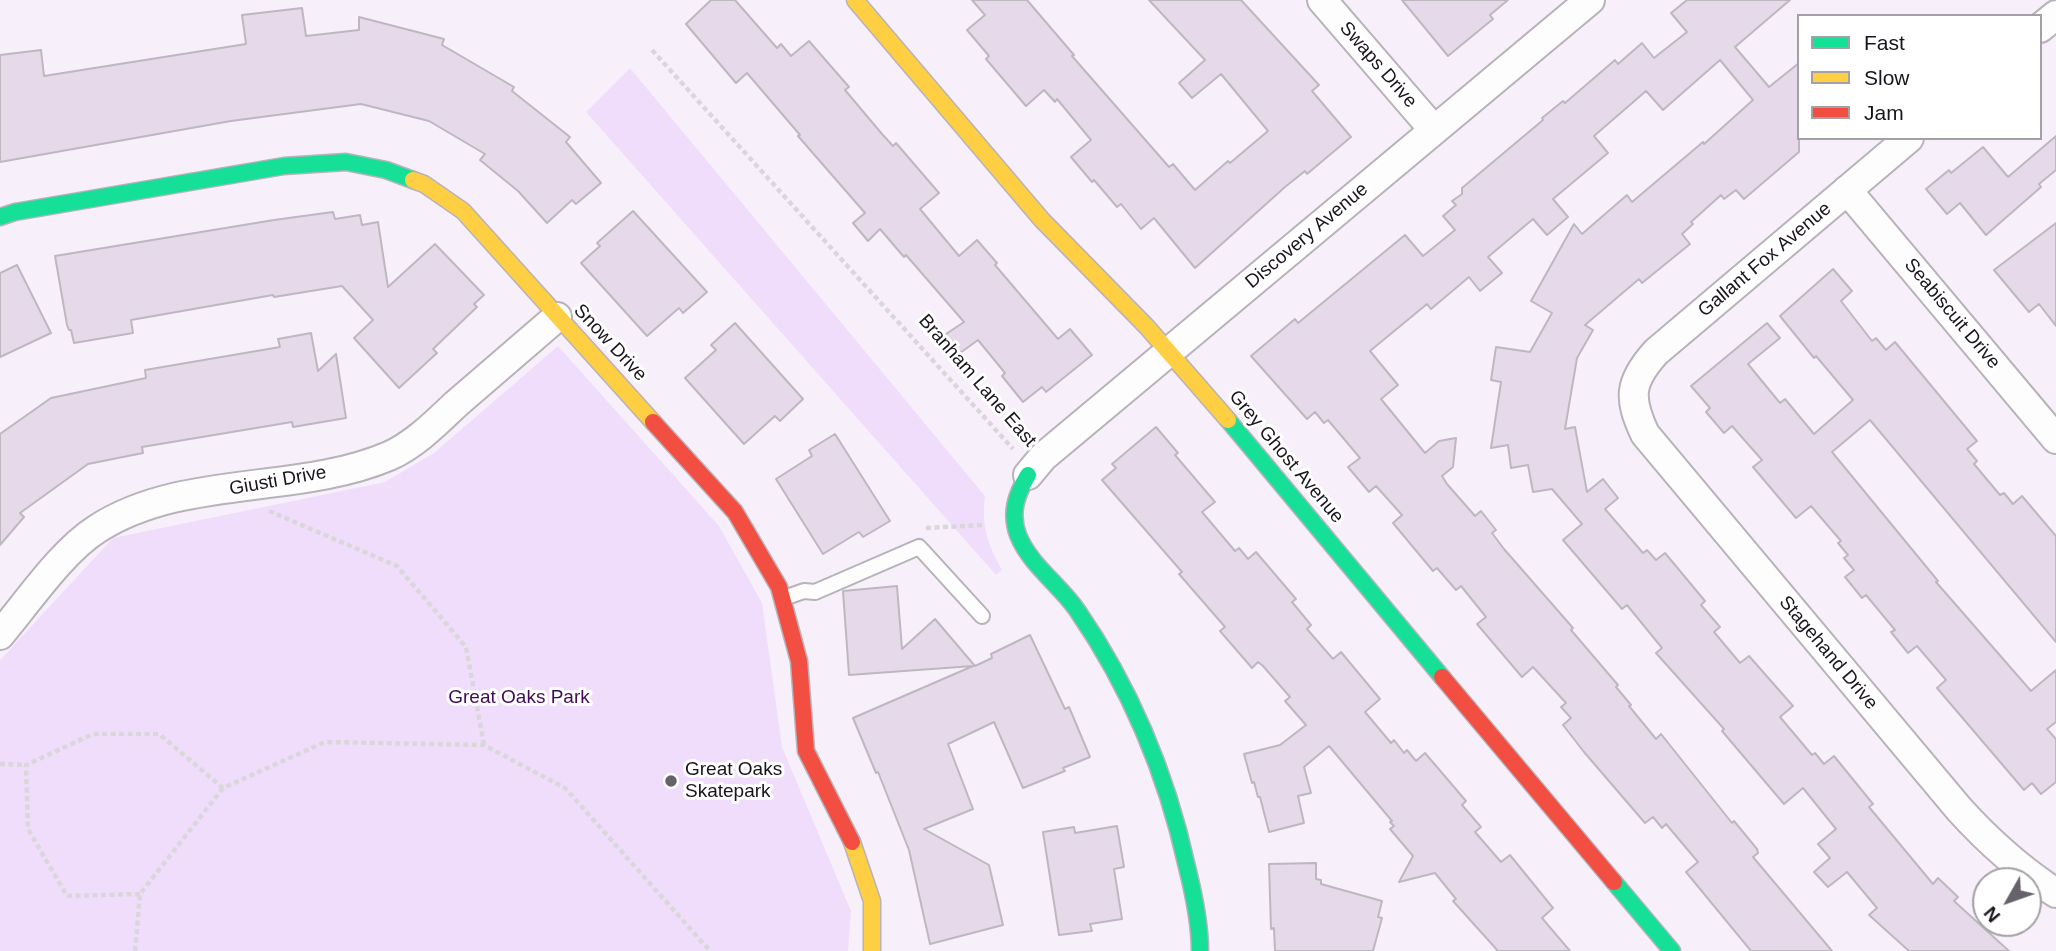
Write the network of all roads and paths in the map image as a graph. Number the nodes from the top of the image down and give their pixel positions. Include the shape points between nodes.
1 (855, 0) edge
2 (1322, 0) edge
3 (1590, 0) edge
4 (2056, 15) edge
5 (2042, 26) edge
6 (652, 50) dead end
7 (1434, 130) junction
8 (1907, 140) edge
9 (1847, 190) junction
10 (0, 217) edge
11 (557, 317) junction
12 (1169, 352) junction
13 (1633, 390) joint
14 (2056, 439) edge
15 (1028, 475) junction
16 (266, 510) dead end
17 (988, 525) dead end
18 (922, 528) dead end
19 (783, 598) junction
20 (982, 616) dead end
21 (0, 635) edge
22 (484, 745) junction
23 (0, 764) edge
24 (26, 765) junction
25 (223, 788) junction
26 (2056, 893) edge
27 (140, 894) junction
28 (135, 951) edge
29 (710, 951) edge
30 (872, 951) edge
31 (1200, 951) edge
32 (1672, 951) edge

1 - 12 street, Grey Ghost Avenue via 1042,220
2 - 7 street, Swaps Drive
3 - 7 street, Discovery Avenue
4 - 5 street
6 - 15 path, Branham Lane East via 1012,447
7 - 12 street, Discovery Avenue
8 - 9 street, Gallant Fox Avenue
9 - 13 street, Gallant Fox Avenue via 1656,352 1641,369
9 - 14 street, Seabiscuit Drive
10 - 11 street, Snow Drive via 284,166 346,162 424,184 463,211
11 - 19 street, Snow Drive via 734,512
11 - 21 street, Giusti Drive via 421,436 391,455 357,467 167,499 128,511 94,531 63,560
12 - 15 street, Discovery Avenue via 1042,457
12 - 32 street, Grey Ghost Avenue
13 - 26 street, Stagehand Drive via 1635,413 1644,434 1987,841
15 - 31 street, Branham Lane East via 1016,496 1014,524 1026,548 1073,604 1108,657 1155,752 1183,843
16 - 22 path via 397,566 466,647
17 - 18 path
19 - 20 lane via 814,592 919,547
19 - 30 street, Snow Drive via 799,661 806,751 849,833 872,901
22 - 25 path via 325,742
22 - 29 path via 565,788
23 - 24 path
24 - 25 path via 93,734 159,734
24 - 27 path via 28,829 67,895
25 - 27 path
27 - 28 path

